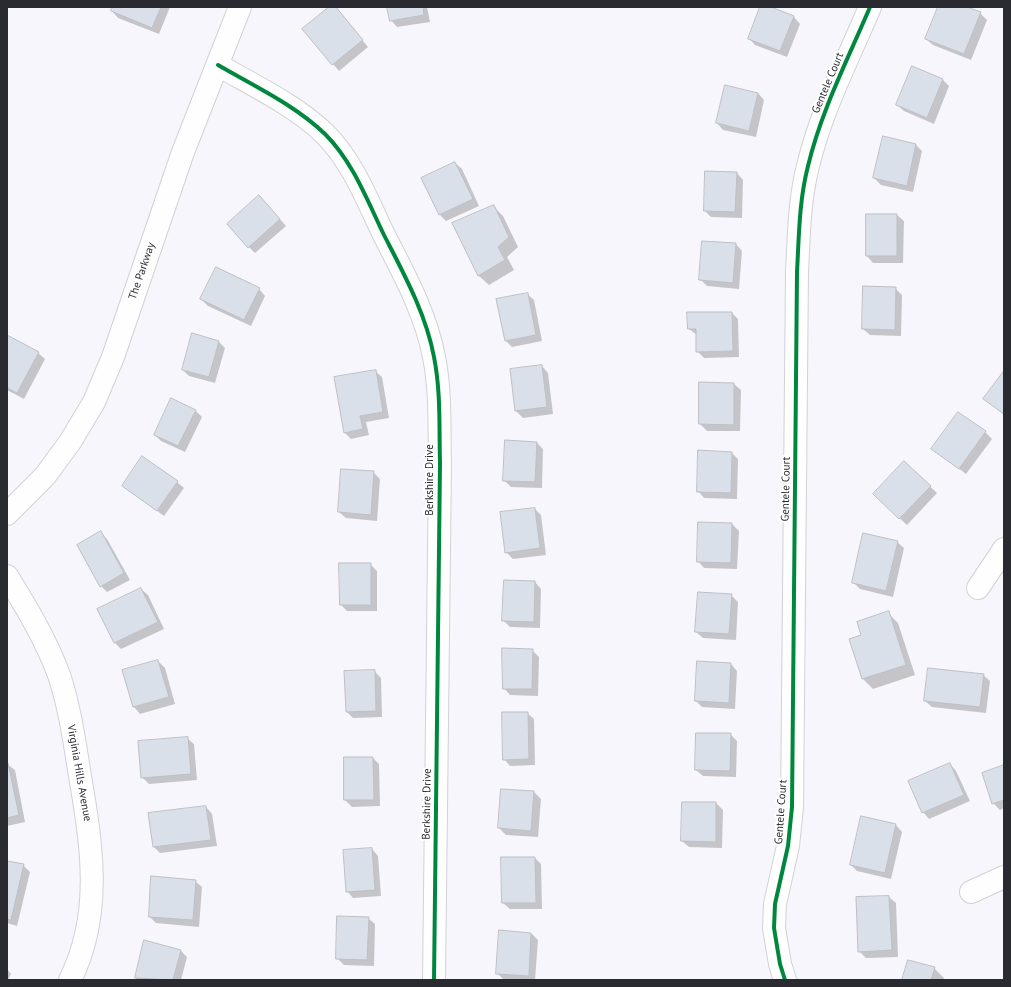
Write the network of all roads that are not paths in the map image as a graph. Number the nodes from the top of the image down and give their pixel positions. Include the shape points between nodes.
1 (240, 7) edge
2 (870, 7) edge
3 (218, 66) junction
4 (7, 514) edge
5 (1004, 549) edge
6 (7, 576) edge
7 (978, 588) dead end
8 (1004, 877) edge
9 (971, 892) dead end
10 (70, 980) edge
11 (434, 980) edge
12 (785, 980) edge

1 - 3 street, The Parkway
2 - 12 street, Gentele Court via 823,119 808,165 800,208 797,272 792,807 788,846 775,904 774,928
3 - 4 street, The Parkway via 183,152 113,357 94,402 70,442 45,476
3 - 11 street, Berkshire Drive via 300,114 324,133 342,154 356,176 428,330 439,388 440,463
5 - 7 street
6 - 10 street, Virginia Hills Avenue via 32,615 59,676 71,722 90,837 92,885 87,930
8 - 9 street

